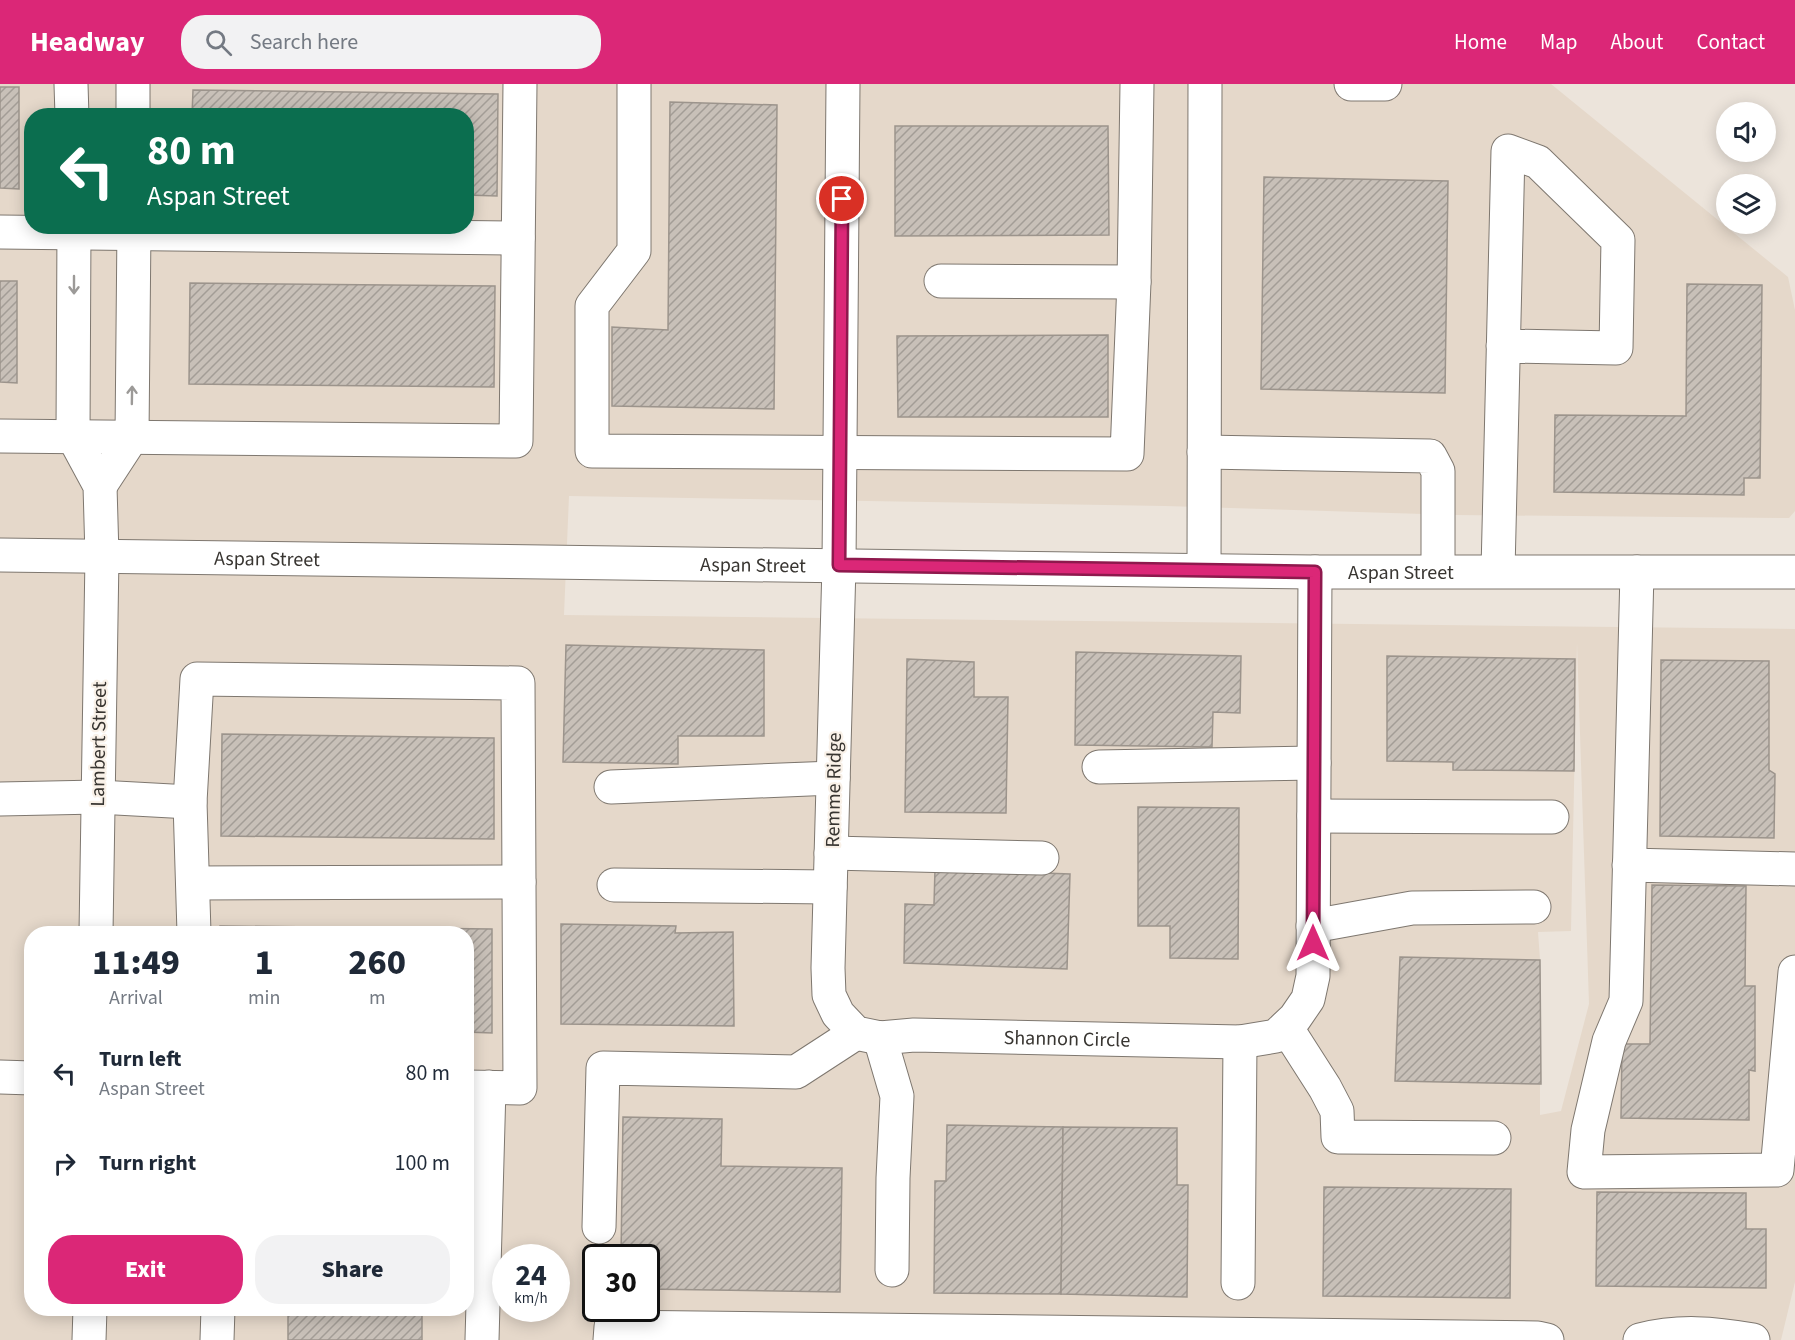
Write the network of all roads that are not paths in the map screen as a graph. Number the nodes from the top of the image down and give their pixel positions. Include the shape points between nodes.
1 (71, 84) edge
2 (133, 84) edge
3 (520, 84) edge
4 (634, 84) edge
5 (843, 84) edge
6 (1137, 84) edge
7 (1205, 84) edge
8 (1351, 84) edge
9 (1385, 84) edge
10 (72, 108) edge
11 (133, 108) edge
12 (24, 231) edge
13 (0, 232) edge
14 (74, 234) edge
15 (134, 234) edge
16 (326, 234) edge
17 (518, 238) junction
18 (941, 280) dead end
19 (1134, 282) junction
20 (1503, 346) junction
21 (0, 436) edge
22 (73, 436) junction
23 (132, 437) junction
24 (1204, 452) junction
25 (840, 453) junction
26 (100, 486) junction
27 (0, 555) edge
28 (102, 556) junction
29 (839, 565) junction
30 (1204, 570) junction
31 (1438, 571) junction
32 (1498, 571) junction
33 (1315, 572) junction
34 (1637, 572) junction
35 (1795, 572) edge
36 (1314, 763) junction
37 (1099, 767) dead end
38 (833, 778) junction
39 (611, 787) dead end
40 (98, 797) junction
41 (0, 799) edge
42 (190, 802) junction
43 (1314, 816) junction
44 (1552, 817) dead end
45 (831, 853) junction
46 (1042, 858) dead end
47 (1629, 865) junction
48 (1795, 869) edge
49 (519, 882) junction
50 (193, 883) junction
51 (614, 885) dead end
52 (830, 887) junction
53 (1534, 907) dead end
54 (96, 926) edge
55 (194, 926) edge
56 (1313, 926) junction
57 (1795, 972) edge
58 (1291, 1022) junction
59 (858, 1028) junction
60 (1240, 1042) junction
61 (0, 1077) edge
62 (24, 1078) edge
63 (478, 1087) edge
64 (1494, 1138) dead end
65 (1786, 1172) edge
66 (599, 1227) dead end
67 (892, 1270) dead end
68 (1238, 1283) dead end
69 (90, 1316) edge
70 (218, 1316) edge
71 (859, 1335) edge
72 (89, 1340) edge
73 (217, 1340) edge
74 (482, 1340) edge
75 (610, 1340) edge
76 (1547, 1340) edge
77 (1640, 1340) edge
78 (1753, 1340) edge

1 - 10 street
2 - 11 street
3 - 17 street
4 - 25 street via 634,251 592,306 591,452
5 - 25 street, Remme Ridge
6 - 19 street
7 - 24 street
8 - 9 street
12 - 13 street
14 -> 22 street
23 -> 15 street
16 - 17 street
17 - 23 street via 516,441
18 - 19 street
19 - 25 street via 1127,454
20 - 20 street via 1508,174 1508,151 1538,162 1618,240 1616,348
20 - 32 street
21 - 22 street
22 - 23 street
22 - 26 street
23 - 26 street
24 - 30 street
24 - 31 street via 1430,456 1438,471
25 - 29 street, Remme Ridge
26 - 28 street, Lambert Street
27 - 28 street, Aspan Street
28 - 29 street, Aspan Street
28 - 40 street, Lambert Street
29 - 30 street, Aspan Street
29 - 38 street, Remme Ridge
30 - 33 street, Aspan Street
31 - 32 street, Aspan Street
31 - 33 street, Aspan Street
32 - 34 street, Aspan Street
33 - 36 street
34 - 35 street, Aspan Street
34 - 47 street
36 - 37 street
36 - 43 street
38 - 39 street
38 - 45 street, Remme Ridge
40 - 41 street
40 - 42 street
40 - 54 street, Lambert Street
42 - 49 street via 197,680 518,683
42 - 50 street
43 - 44 street
43 - 56 street
45 - 46 street
45 - 52 street, Remme Ridge
47 - 48 street
47 - 65 street via 1626,1001 1609,1041 1588,1130 1584,1172
49 - 50 street
49 - 63 street via 520,1088
50 - 55 street
51 - 52 street
52 - 59 street, Remme Ridge via 829,995
53 - 56 street via 1412,908
56 - 58 street via 1313,976 1308,999
57 - 65 street
58 - 60 street, Shannon Circle via 1276,1036
58 - 64 street via 1337,1111 1338,1137
59 - 60 street, Shannon Circle via 914,1035
59 - 66 street via 796,1072 603,1068
59 - 67 street, Remme Ridge via 897,1096
60 - 68 street
61 - 62 street
63 - 74 street
69 - 72 street
70 - 73 street
71 - 75 street via 611,1327
71 - 76 street
77 - 78 street via 1688,1332

